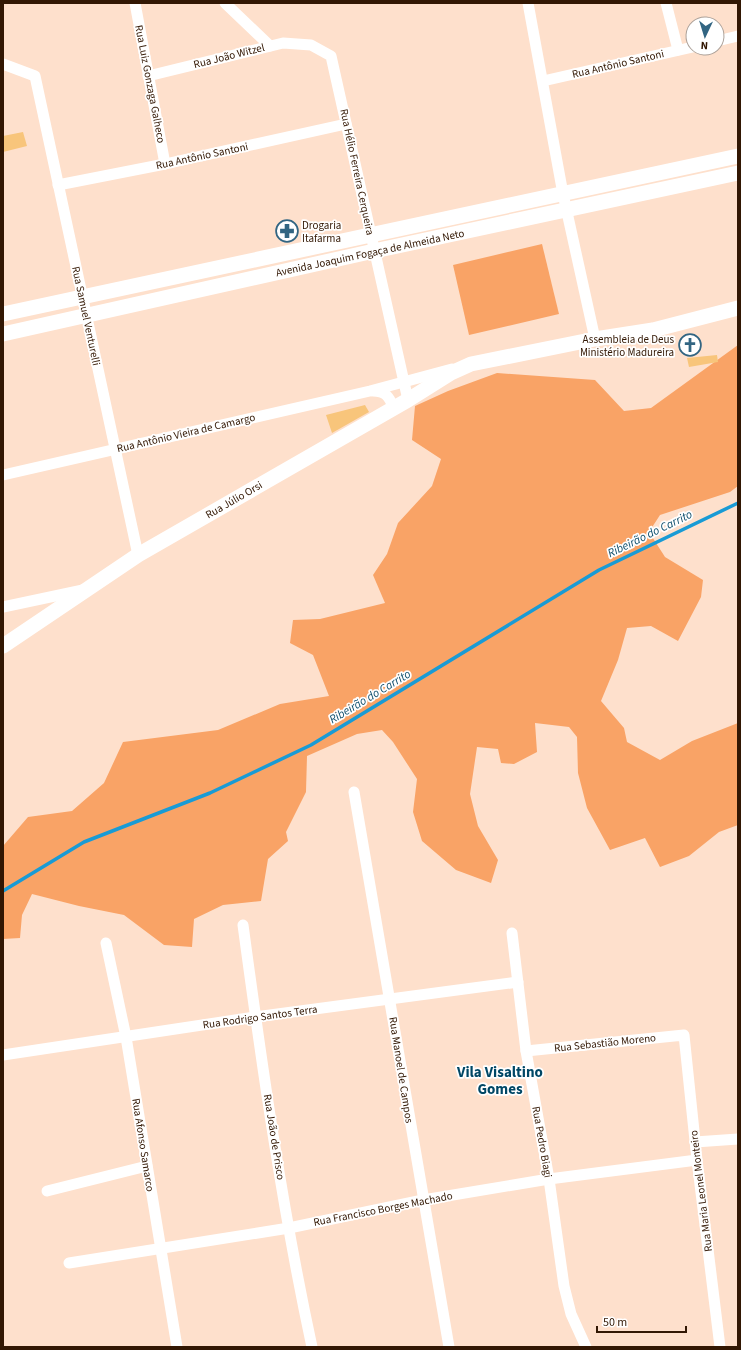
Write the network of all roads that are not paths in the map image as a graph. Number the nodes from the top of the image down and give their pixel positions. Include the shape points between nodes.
1 (135, 3) edge
2 (224, 3) edge
3 (528, 3) edge
4 (666, 3) edge
5 (738, 36) edge
6 (725, 39) edge
7 (311, 45) joint
8 (270, 46) junction
9 (685, 49) edge
10 (678, 50) junction
11 (3, 64) edge
12 (148, 76) junction
13 (543, 81) junction
14 (346, 124) junction
15 (738, 156) edge
16 (166, 164) junction
17 (738, 173) edge
18 (58, 185) junction
19 (563, 194) junction
20 (567, 211) junction
21 (371, 236) junction
22 (374, 251) junction
23 (82, 296) junction
24 (738, 308) edge
25 (3, 314) edge
26 (87, 316) junction
27 (3, 334) edge
28 (595, 339) junction
29 (471, 364) junction
30 (403, 382) junction
31 (370, 391) junction
32 (408, 400) junction
33 (394, 408) junction
34 (114, 450) junction
35 (3, 475) edge
36 (138, 555) junction
37 (91, 588) junction
38 (3, 607) edge
39 (3, 646) edge
40 (354, 792) dead end
41 (243, 925) dead end
42 (512, 933) dead end
43 (106, 943) dead end
44 (518, 982) junction
45 (390, 999) junction
46 (255, 1017) junction
47 (684, 1035) joint
48 (126, 1037) junction
49 (526, 1051) junction
50 (3, 1055) edge
51 (738, 1139) edge
52 (695, 1142) junction
53 (697, 1160) junction
54 (147, 1166) junction
55 (549, 1179) junction
56 (47, 1191) dead end
57 (423, 1200) junction
58 (289, 1228) junction
59 (160, 1249) junction
60 (69, 1263) dead end
61 (177, 1347) edge
62 (312, 1347) edge
63 (449, 1347) edge
64 (586, 1347) edge
65 (720, 1347) edge

1 - 12 street, Rua Luiz Gonzaga Galheco
2 - 8 street
3 - 13 street
4 - 10 street
5 - 6 street
7 - 8 street, Rua João Witzel via 284,43
7 - 14 street, Rua Hélio Ferreira Cerqueira via 332,56
8 - 12 street, Rua João Witzel
9 - 10 street, Rua Antônio Santoni
10 - 13 street, Rua Antônio Santoni
11 - 18 street, Rua Samuel Venturelli via 34,76
12 - 16 street, Rua Luiz Gonzaga Galheco
13 - 19 street
14 - 16 street, Rua Antônio Santoni
14 - 21 street, Rua Hélio Ferreira Cerqueira
15 - 19 street, Avenida Joaquim Fogaça de Almeida Neto
16 - 18 street, Rua Antônio Santoni
17 - 20 street, Avenida Joaquim Fogaça de Almeida Neto
18 - 23 street, Rua Samuel Venturelli
19 - 20 street
19 - 21 street, Avenida Joaquim Fogaça de Almeida Neto
20 - 22 street, Avenida Joaquim Fogaça de Almeida Neto
20 - 28 street
21 - 22 street, Rua Hélio Ferreira Cerqueira
21 - 23 street, Avenida Joaquim Fogaça de Almeida Neto
22 - 26 street, Avenida Joaquim Fogaça de Almeida Neto
22 - 30 street, Rua Hélio Ferreira Cerqueira
23 - 25 street, Avenida Joaquim Fogaça de Almeida Neto
23 - 26 street, Rua Samuel Venturelli
24 - 28 street, Rua Júlio Orsi via 653,330
26 - 27 street, Avenida Joaquim Fogaça de Almeida Neto
26 - 34 street, Rua Samuel Venturelli
28 - 29 street, Rua Júlio Orsi
29 - 30 street, Rua Antônio Vieira de Camargo
29 - 32 street, Rua Júlio Orsi via 451,373
30 - 31 street, Rua Antônio Vieira de Camargo
30 - 32 street, Rua Hélio Ferreira Cerqueira
31 - 33 street via 385,393
31 - 34 street, Rua Antônio Vieira de Camargo
32 - 33 street, Rua Júlio Orsi
33 - 36 street, Rua Júlio Orsi
34 - 35 street, Rua Antônio Vieira de Camargo
34 - 36 street, Rua Samuel Venturelli
36 - 37 street, Rua Júlio Orsi
37 - 38 street
37 - 39 street, Rua Júlio Orsi
40 - 45 street, Rua Manoel de Campos
41 - 46 street, Rua João de Prisco
42 - 44 street, Rua Pedro Biagi
43 - 48 street, Rua Afonso Samarco
44 - 45 street, Rua Rodrigo Santos Terra
44 - 49 street, Rua Pedro Biagi
45 - 46 street, Rua Rodrigo Santos Terra
45 - 57 street, Rua Manoel de Campos
46 - 48 street, Rua Rodrigo Santos Terra
46 - 58 street, Rua João de Prisco
47 - 49 street, Rua Sebastião Moreno
47 - 52 street, Rua Maria Leonel Monteiro
48 - 50 street, Rua Rodrigo Santos Terra
48 - 54 street, Rua Afonso Samarco
49 - 55 street, Rua Pedro Biagi
51 - 52 street
52 - 53 street, Rua Maria Leonel Monteiro
53 - 55 street, Rua Francisco Borges Machado
53 - 65 street, Rua Maria Leonel Monteiro
54 - 56 street
54 - 59 street, Rua Afonso Samarco
55 - 57 street, Rua Francisco Borges Machado
55 - 64 street, Rua Pedro Biagi via 564,1286 571,1314
57 - 58 street, Rua Francisco Borges Machado
57 - 63 street, Rua Manoel de Campos
58 - 59 street, Rua Francisco Borges Machado
58 - 62 street, Rua João de Prisco
59 - 60 street, Rua Francisco Borges Machado
59 - 61 street, Rua Afonso Samarco

